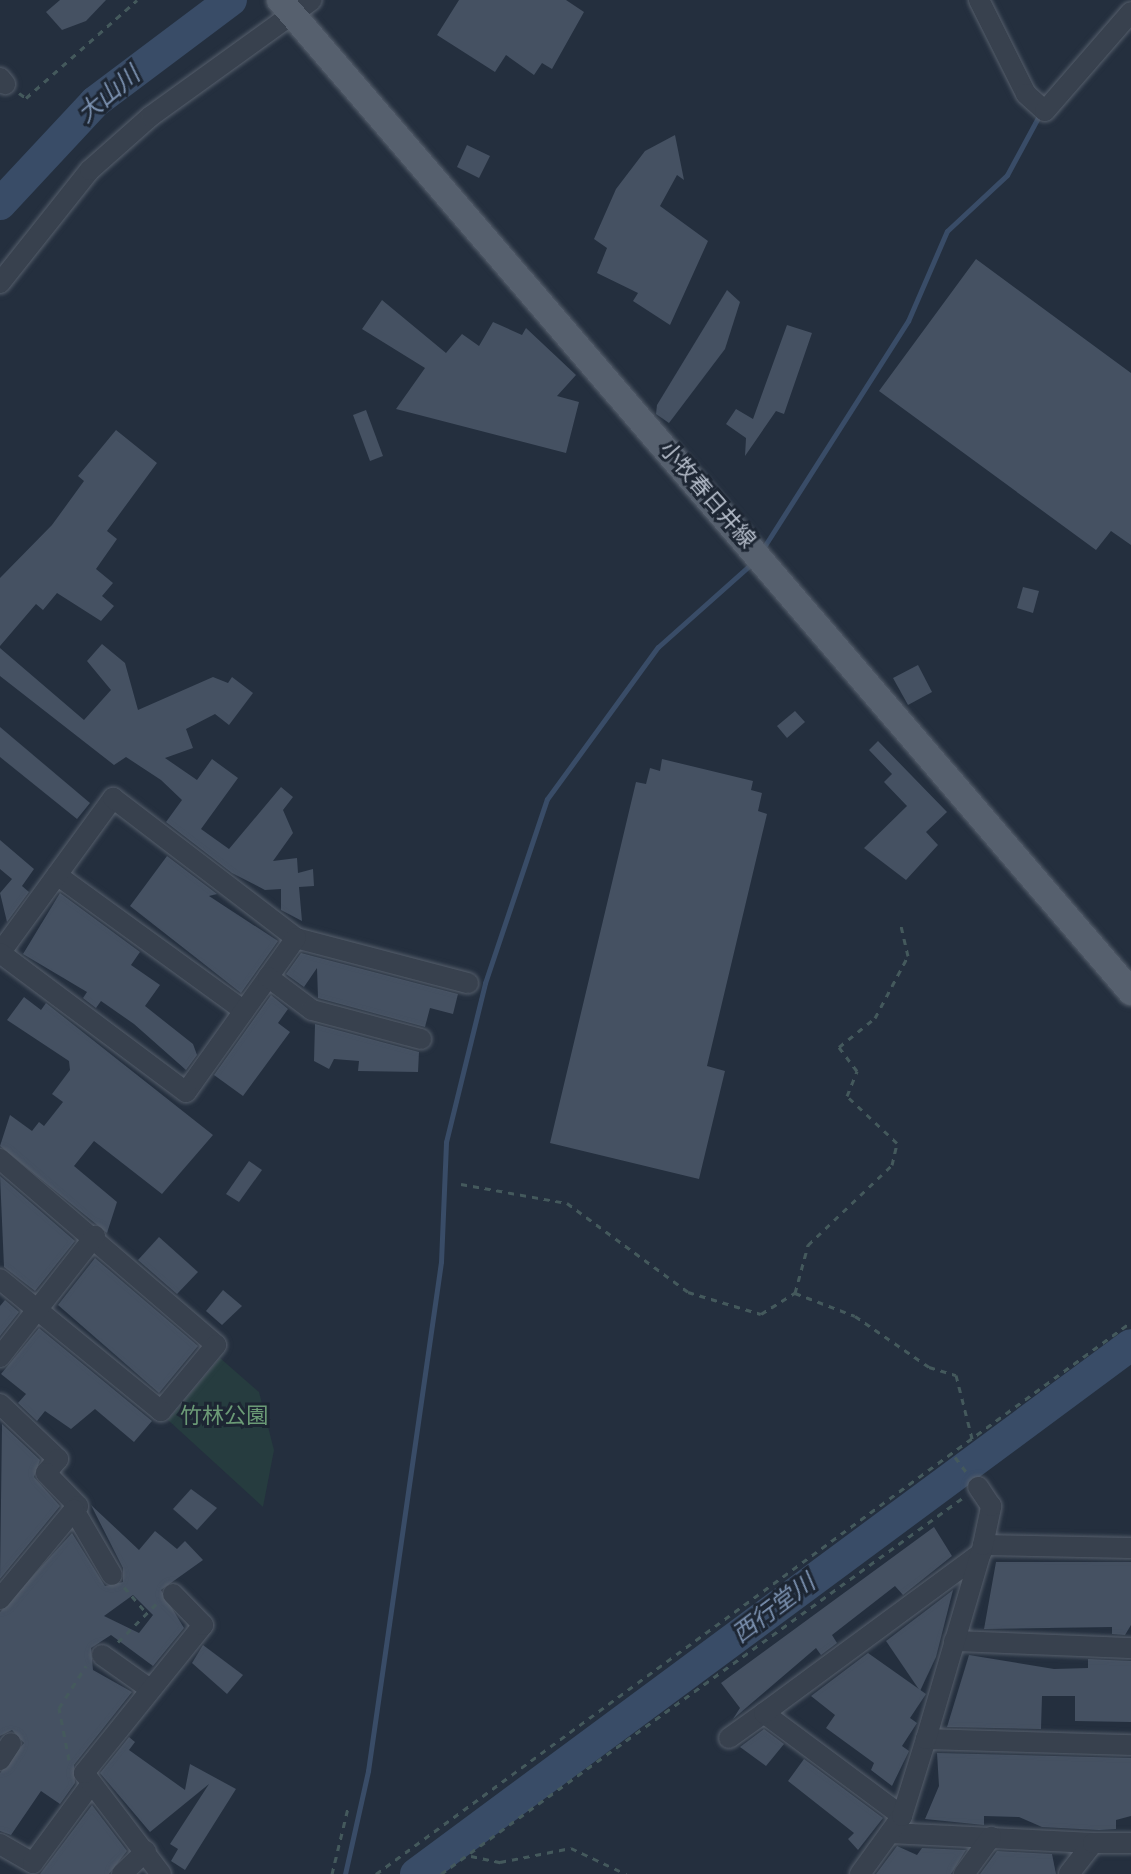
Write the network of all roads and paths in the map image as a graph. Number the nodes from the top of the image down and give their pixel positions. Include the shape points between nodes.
1 (137, 0) edge
2 (979, 0) edge
3 (294, 7) edge
4 (1131, 12) edge
5 (2, 81) edge
6 (0, 283) edge
7 (57, 875) junction
8 (901, 925) dead end
9 (296, 938) junction
10 (0, 953) edge
11 (268, 977) junction
12 (468, 983) dead end
13 (1131, 992) edge
14 (244, 1011) junction
15 (421, 1039) dead end
16 (0, 1159) edge
17 (461, 1184) dead end
18 (95, 1236) junction
19 (0, 1279) edge
20 (795, 1293) junction
21 (39, 1310) junction
22 (1131, 1322) edge
23 (0, 1357) edge
24 (0, 1404) edge
25 (973, 1442) junction
26 (978, 1487) joint
27 (74, 1510) junction
28 (1131, 1548) edge
29 (982, 1549) junction
30 (112, 1575) joint
31 (173, 1594) joint
32 (0, 1599) edge
33 (145, 1611) junction
34 (954, 1641) junction
35 (1131, 1648) edge
36 (102, 1655) junction
37 (150, 1689) junction
38 (764, 1713) junction
39 (729, 1738) dead end
40 (926, 1739) junction
41 (1131, 1745) edge
42 (87, 1778) junction
43 (348, 1808) dead end
44 (896, 1825) junction
45 (991, 1837) junction
46 (1093, 1843) junction
47 (1131, 1843) edge
48 (0, 1844) edge
49 (146, 1851) junction
50 (469, 1854) junction
51 (122, 1874) edge
52 (161, 1874) edge
53 (332, 1874) edge
54 (376, 1874) edge
55 (441, 1874) edge
56 (626, 1874) edge
57 (860, 1874) edge
58 (964, 1874) edge
59 (1069, 1874) edge

1 - 5 path via 26,98
2 - 4 street via 1026,94 1045,111
3 - 6 street via 151,116 90,170
3 - 13 main road, 小牧春日井線
7 - 9 street via 113,798
7 - 10 street
7 - 14 street
8 - 20 path via 908,956 875,1018 839,1047 857,1071 847,1096 897,1143 892,1165 808,1245
9 - 11 street
9 - 12 street
10 - 14 street via 186,1092
11 - 14 street
11 - 15 street via 312,1010
16 - 18 street
17 - 20 path via 567,1203 688,1292 761,1314
18 - 21 street
18 - 21 street via 216,1345 161,1411
19 - 21 street
20 - 25 path via 855,1316 929,1367 956,1375
21 - 23 street
22 - 25 path
24 - 27 street via 58,1459 46,1473 78,1506
25 - 54 path
26 - 29 street via 991,1506
26 - 50 path
27 - 30 street
27 - 32 street
28 - 29 street
29 - 34 street
29 - 38 street
30 - 33 path
31 - 33 path
31 - 37 street via 203,1625
33 - 36 path
34 - 35 street
34 - 40 street
36 - 37 street
36 - 42 path via 81,1669 59,1708 69,1760
37 - 42 street
38 - 39 street
38 - 44 street
40 - 41 street
40 - 44 street
42 - 48 street via 33,1863
42 - 49 street
43 - 53 path
44 - 45 street
44 - 57 street
45 - 46 street
45 - 58 street
46 - 47 street
46 - 59 street
49 - 51 street
49 - 52 street
50 - 55 path
50 - 56 path via 500,1862 571,1848

